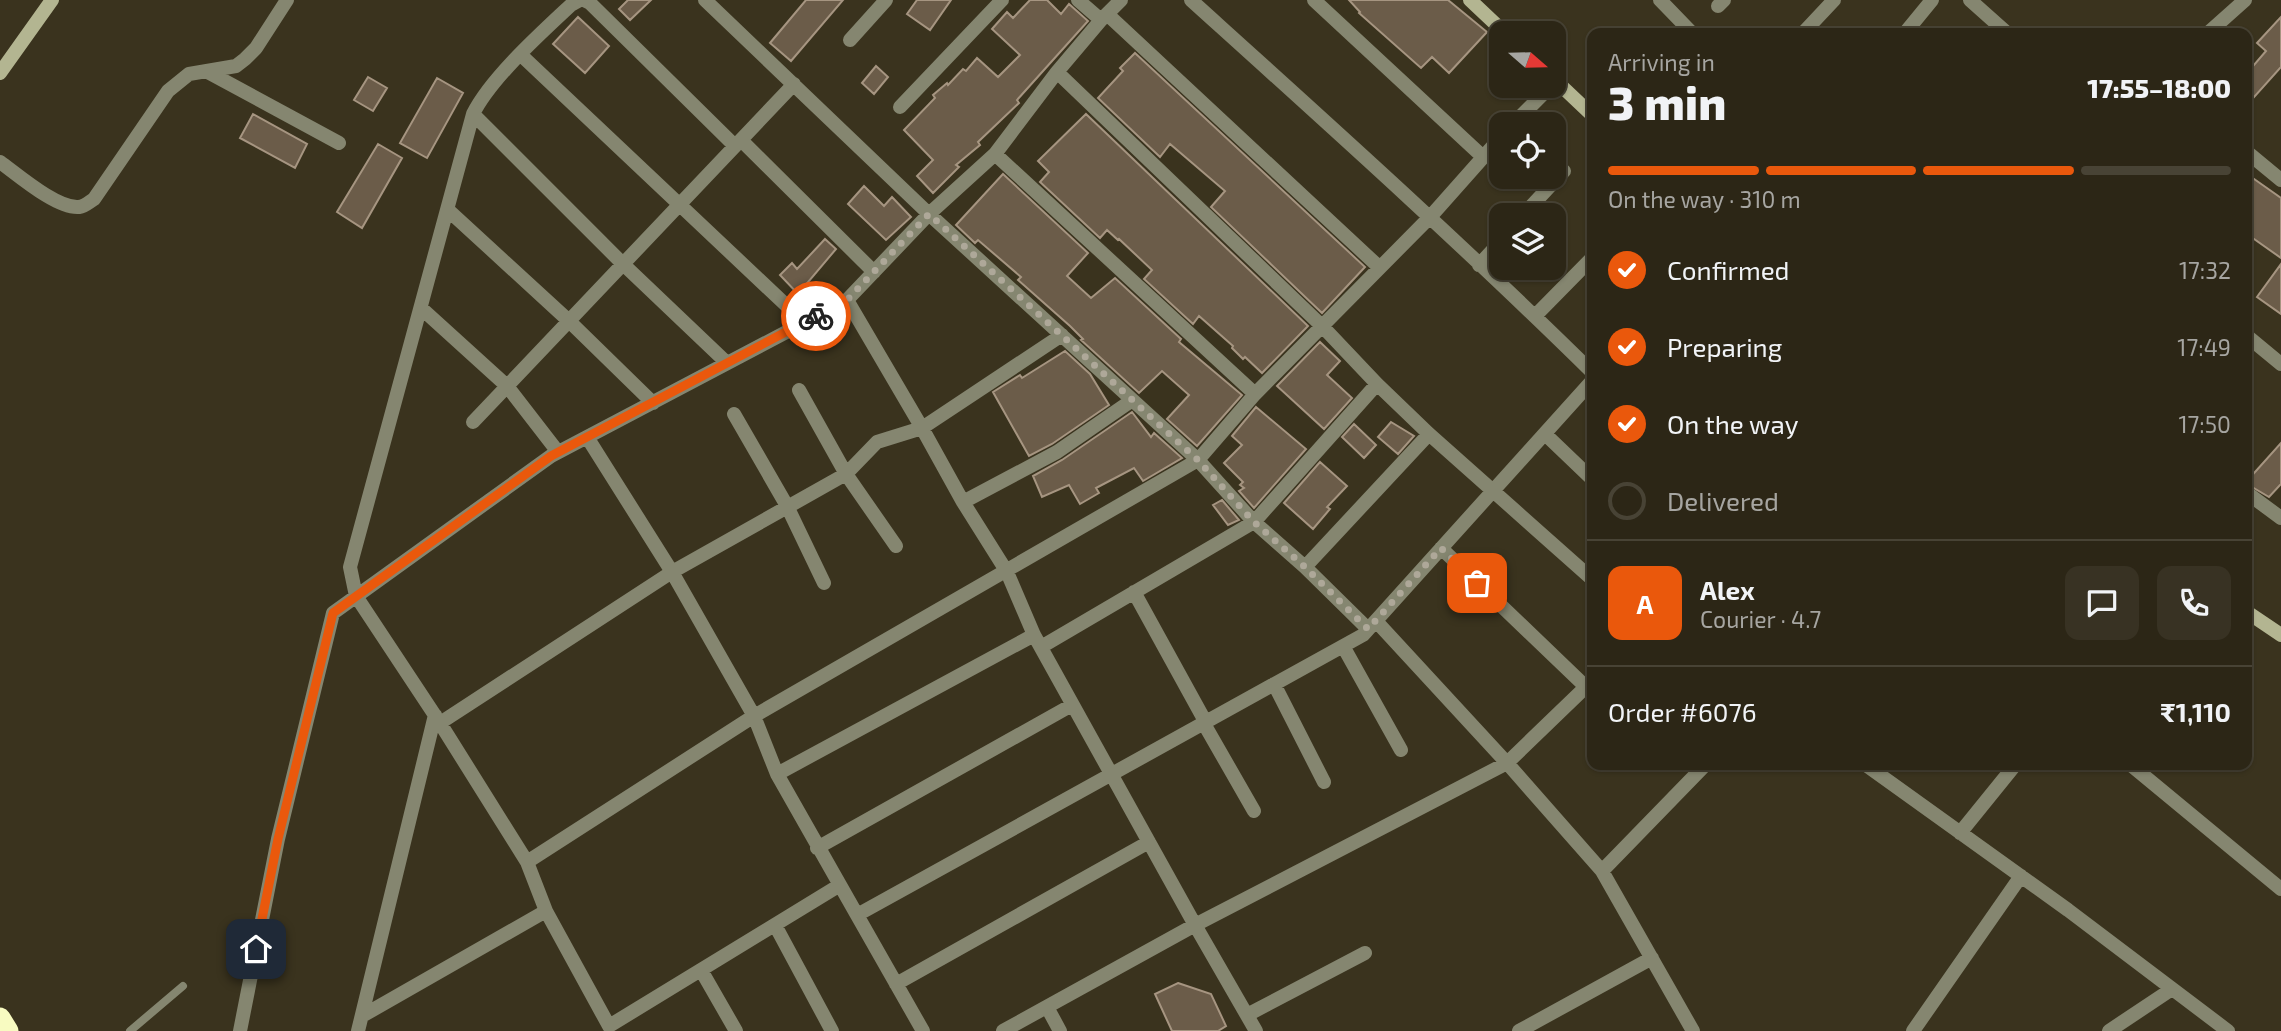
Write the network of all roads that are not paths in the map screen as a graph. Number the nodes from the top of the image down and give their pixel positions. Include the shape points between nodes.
1 (52, 0) edge
2 (286, 0) edge
3 (582, 0) edge
4 (705, 0) edge
5 (886, 0) edge
6 (1078, 0) edge
7 (1121, 0) edge
8 (1191, 0) edge
9 (1314, 0) edge
10 (1470, 0) edge
11 (1660, 0) edge
12 (1833, 0) edge
13 (1970, 0) edge
14 (2245, 0) edge
15 (999, 1) edge
16 (1925, 2) edge
17 (1104, 17) junction
18 (1492, 21) edge
19 (1687, 28) edge
20 (1808, 28) edge
21 (1908, 28) edge
22 (2001, 28) edge
23 (2214, 28) edge
24 (850, 40) dead end
25 (521, 55) junction
26 (206, 71) junction
27 (1057, 72) junction
28 (0, 73) edge
29 (794, 84) junction
30 (1566, 92) edge
31 (1538, 98) edge
32 (900, 107) dead end
33 (1587, 111) edge
34 (1525, 112) edge
35 (473, 114) junction
36 (339, 143) dead end
37 (738, 143) junction
38 (1489, 149) edge
39 (995, 155) junction
40 (1482, 156) junction
41 (2252, 156) edge
42 (0, 162) edge
43 (2281, 180) edge
44 (1547, 189) edge
45 (1534, 203) edge
46 (680, 205) junction
47 (448, 210) junction
48 (929, 214) junction
49 (1431, 216) junction
50 (1489, 254) edge
51 (1587, 263) edge
52 (623, 264) junction
53 (1479, 265) junction
54 (1380, 268) junction
55 (874, 272) junction
56 (847, 300) junction
57 (421, 308) junction
58 (1535, 316) junction
59 (569, 321) junction
60 (805, 323) junction
61 (1323, 327) junction
62 (1062, 335) junction
63 (2252, 339) edge
64 (727, 363) junction
65 (2281, 364) edge
66 (1587, 367) edge
67 (1377, 384) junction
68 (507, 386) junction
69 (1587, 387) edge
70 (799, 390) dead end
71 (1255, 394) junction
72 (1131, 401) junction
73 (653, 403) junction
74 (734, 414) dead end
75 (473, 422) dead end
76 (922, 428) junction
77 (1429, 434) junction
78 (1545, 434) junction
79 (587, 437) junction
80 (558, 452) junction
81 (1198, 460) junction
82 (846, 474) junction
83 (1587, 475) edge
84 (1492, 491) junction
85 (2252, 497) edge
86 (963, 502) junction
87 (787, 506) junction
88 (2281, 518) edge
89 (1254, 522) junction
90 (896, 546) dead end
91 (1441, 548) junction
92 (1305, 567) junction
93 (672, 572) junction
94 (1007, 572) junction
95 (1587, 575) edge
96 (824, 583) dead end
97 (1134, 592) junction
98 (356, 596) junction
99 (2252, 615) edge
100 (1372, 625) junction
101 (2281, 635) edge
102 (1038, 641) junction
103 (1343, 646) junction
104 (1587, 682) edge
105 (1274, 684) junction
106 (1587, 686) edge
107 (1072, 705) junction
108 (754, 716) junction
109 (438, 719) junction
110 (1204, 722) junction
111 (1401, 750) dead end
112 (1507, 763) junction
113 (1700, 770) edge
114 (1873, 770) edge
115 (2011, 770) edge
116 (2137, 770) edge
117 (1111, 773) junction
118 (777, 774) junction
119 (1324, 782) dead end
120 (1254, 811) dead end
121 (1960, 832) junction
122 (1149, 842) junction
123 (817, 848) junction
124 (527, 862) junction
125 (1602, 871) junction
126 (2021, 876) junction
127 (840, 885) junction
128 (2281, 889) edge
129 (546, 911) junction
130 (857, 915) junction
131 (775, 925) junction
132 (1195, 925) junction
133 (1365, 953) dead end
134 (1652, 958) junction
135 (701, 970) junction
136 (896, 984) junction
137 (183, 986) dead end
138 (2172, 989) junction
139 (1047, 1007) junction
140 (1247, 1015) junction
141 (362, 1016) junction
142 (0, 1017) edge
143 (605, 1029) edge
144 (8, 1031) edge
145 (130, 1031) edge
146 (240, 1031) edge
147 (358, 1031) edge
148 (736, 1031) edge
149 (832, 1031) edge
150 (923, 1031) edge
151 (1003, 1031) edge
152 (1060, 1031) edge
153 (1256, 1031) edge
154 (1519, 1031) edge
155 (1693, 1031) edge
156 (1913, 1031) edge
157 (2109, 1031) edge
158 (2228, 1031) edge

1 - 28 street
2 - 26 street via 245,59
3 - 25 street via 571,5
3 - 37 street
4 - 29 street
5 - 24 street
6 - 17 street
7 - 17 street
8 - 49 street
9 - 40 street
10 - 18 street
11 - 19 street
12 - 20 street
13 - 22 street
14 - 23 street
15 - 32 street
16 - 21 street
17 - 27 street
17 - 54 street
25 - 35 street
25 - 46 street
26 - 36 street
26 - 42 street via 189,74 168,91 94,199 86,204 64,205
27 - 39 street
27 - 61 street
29 - 37 street
29 - 48 street
30 - 33 street
31 - 34 street
35 - 47 street
35 - 52 street
37 - 46 street
37 - 55 street
38 - 40 street
39 - 48 street
39 - 71 street
40 - 49 street
41 - 43 street
44 - 45 street
46 - 52 street
46 - 60 street
47 - 57 street
47 - 59 street
48 - 55 street
48 - 62 street
49 - 53 street
49 - 54 street
50 - 53 street
51 - 58 street
52 - 59 street
52 - 64 street
53 - 58 street
54 - 61 street
55 - 56 street
56 - 60 street
56 - 76 street
57 - 68 street
57 - 98 street via 350,567
58 - 66 street
59 - 68 street
59 - 73 street
60 - 64 street
61 - 67 street
61 - 71 street
62 - 72 street
62 - 76 street
63 - 65 street
64 - 73 street
67 - 77 street
67 - 89 street
68 - 75 street
68 - 80 street
69 - 78 street
70 - 82 street
71 - 81 street
72 - 81 street
72 - 86 street via 1057,452
73 - 79 street
74 - 87 street
76 - 82 street via 877,442
76 - 86 street
77 - 84 street
77 - 92 street
78 - 83 street
78 - 84 street
79 - 80 street
79 - 93 street
80 - 98 street
81 - 89 street
81 - 94 street
82 - 87 street
82 - 90 street
84 - 91 street
84 - 95 street
85 - 88 street
86 - 94 street
87 - 93 street
87 - 96 street
89 - 92 street
89 - 97 street
91 - 100 street
91 - 104 street
92 - 100 street
93 - 108 street
93 - 109 street
94 - 102 street
94 - 108 street
97 - 102 street
97 - 110 street
98 - 109 street
98 - 146 street via 333,613 278,839
99 - 101 street
100 - 103 street
100 - 112 street
102 - 107 street
102 - 118 street
103 - 105 street
103 - 111 street
105 - 110 street
105 - 119 street
106 - 112 street
107 - 117 street
107 - 123 street
108 - 118 street
108 - 124 street
109 - 124 street
109 - 141 street
110 - 117 street
110 - 120 street
112 - 125 street
112 - 132 street
113 - 125 street
114 - 121 street
115 - 121 street
116 - 128 street
117 - 122 street
117 - 130 street
118 - 123 street
121 - 126 street
122 - 132 street
122 - 136 street
123 - 127 street
124 - 129 street
125 - 134 street
126 - 138 street
126 - 156 street
127 - 130 street
127 - 131 street
129 - 141 street
129 - 143 street
130 - 136 street
131 - 135 street
131 - 149 street
132 - 139 street
132 - 140 street
133 - 140 street
134 - 154 street
134 - 155 street
135 - 143 street
135 - 148 street
136 - 150 street
137 - 145 lane
138 - 157 street
138 - 158 street
139 - 151 street
139 - 152 street
140 - 153 street
141 - 147 street
142 - 144 highway

